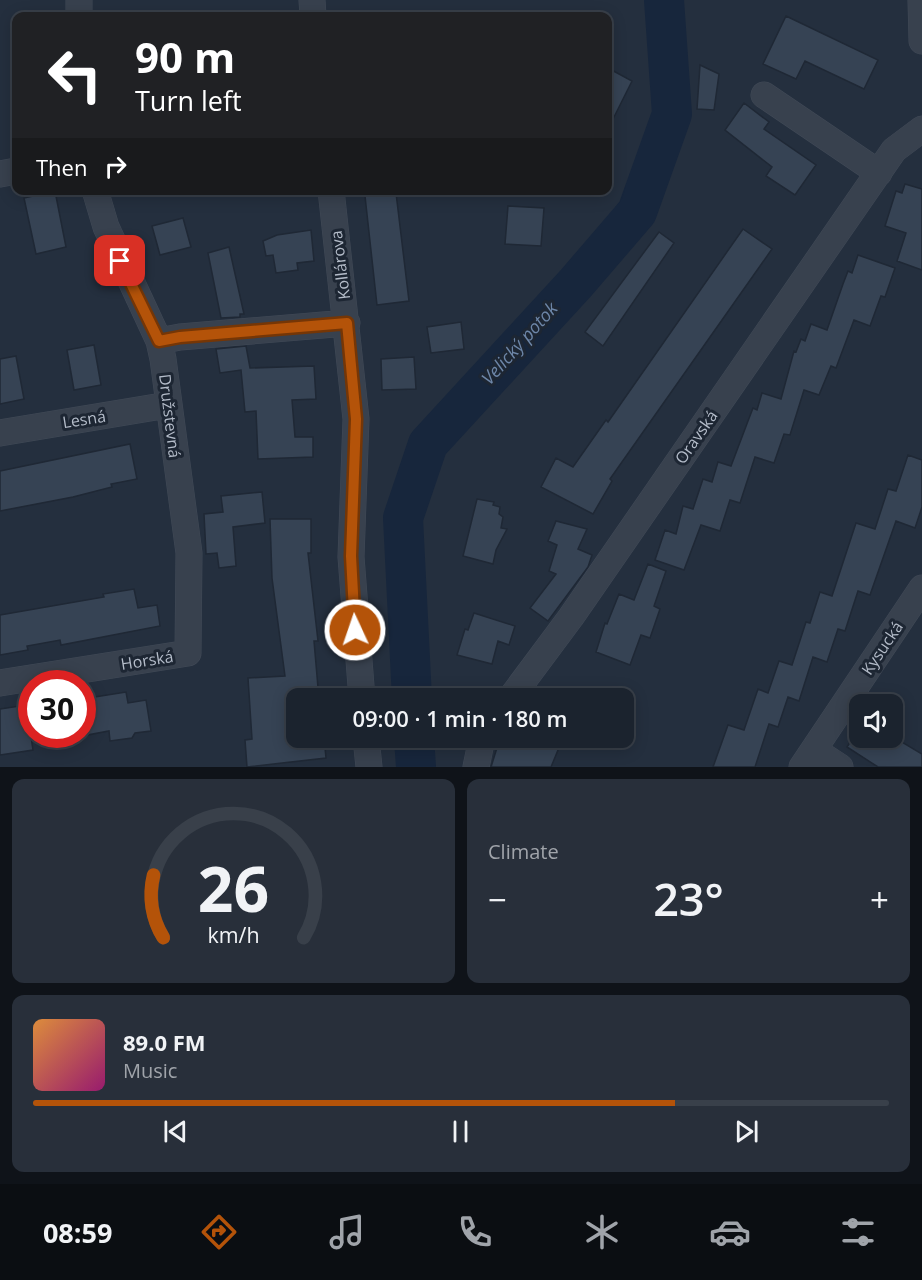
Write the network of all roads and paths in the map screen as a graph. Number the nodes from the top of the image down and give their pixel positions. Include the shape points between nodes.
1 (921, 0) edge
2 (922, 41) edge
3 (764, 95) dead end
4 (922, 129) edge
5 (879, 173) junction
6 (97, 195) edge
7 (332, 195) edge
8 (347, 323) junction
9 (159, 341) junction
10 (168, 405) junction
11 (0, 433) edge
12 (922, 588) edge
13 (188, 654) joint
14 (0, 683) edge
15 (361, 688) edge
16 (518, 688) edge
17 (367, 748) edge
18 (480, 748) edge
19 (808, 758) edge
20 (369, 767) edge
21 (476, 767) edge
22 (840, 767) edge

1 - 2 street
3 - 5 street
4 - 5 street, Oravská via 894,150
5 - 16 street, Oravská via 578,608
6 - 9 street, Družstevná via 113,244
7 - 8 street, Kollárova
8 - 9 street
8 - 15 street, Kollárova via 356,419 351,556
9 - 10 street, Družstevná
10 - 11 street, Lesná
10 - 13 street, Družstevná via 189,553
12 - 19 street, Kysucká
13 - 14 street, Horská
17 - 20 street
18 - 21 street
19 - 22 street

